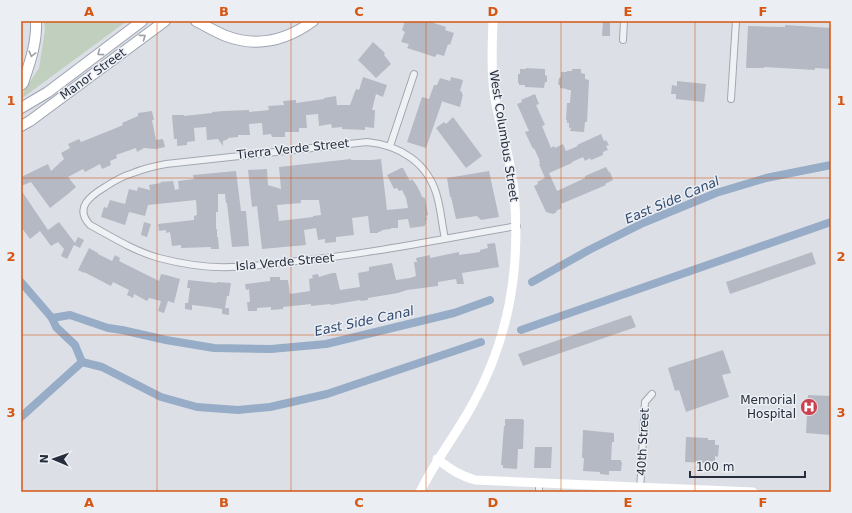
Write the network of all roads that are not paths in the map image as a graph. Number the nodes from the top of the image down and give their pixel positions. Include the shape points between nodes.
1 (36, 21) edge
2 (142, 21) edge
3 (165, 21) edge
4 (197, 21) edge
5 (299, 21) edge
6 (313, 21) edge
7 (493, 21) edge
8 (624, 21) edge
9 (736, 21) edge
10 (291, 34) junction
11 (623, 40) dead end
12 (414, 74) dead end
13 (21, 85) edge
14 (731, 99) dead end
15 (21, 108) edge
16 (21, 126) edge
17 (390, 146) junction
18 (90, 197) joint
19 (517, 226) junction
20 (445, 239) junction
21 (652, 394) dead end
22 (437, 459) junction
23 (539, 487) edge
24 (640, 490) edge
25 (420, 492) edge
26 (753, 492) edge

1 -> 13 main road via 35,42
2 -> 15 main road, Manor Street via 48,92
16 -> 3 main road, Manor Street
4 - 10 main road via 226,36 251,42 278,40
5 - 10 main road
6 - 10 main road
7 - 19 main road, West Columbus Street via 492,61 495,98 510,165
8 - 11 street
9 - 14 street
12 - 17 street
17 - 18 street, Tierra Verde Street via 358,142 166,164 132,173
17 - 20 street, Tierra Verde Street via 403,151 420,165 433,184
18 - 20 street, Isla Verde Street via 83,209 86,221 90,225 144,253 175,262 211,267 337,257
19 - 20 street, Isla Verde Street
19 - 22 main road, West Columbus Street via 511,295 499,343 481,388 460,426
21 - 24 street, 40th Street via 644,402
22 - 23 main road via 458,474 475,480
22 - 25 main road, West Columbus Street
23 - 24 main road
24 - 26 main road

